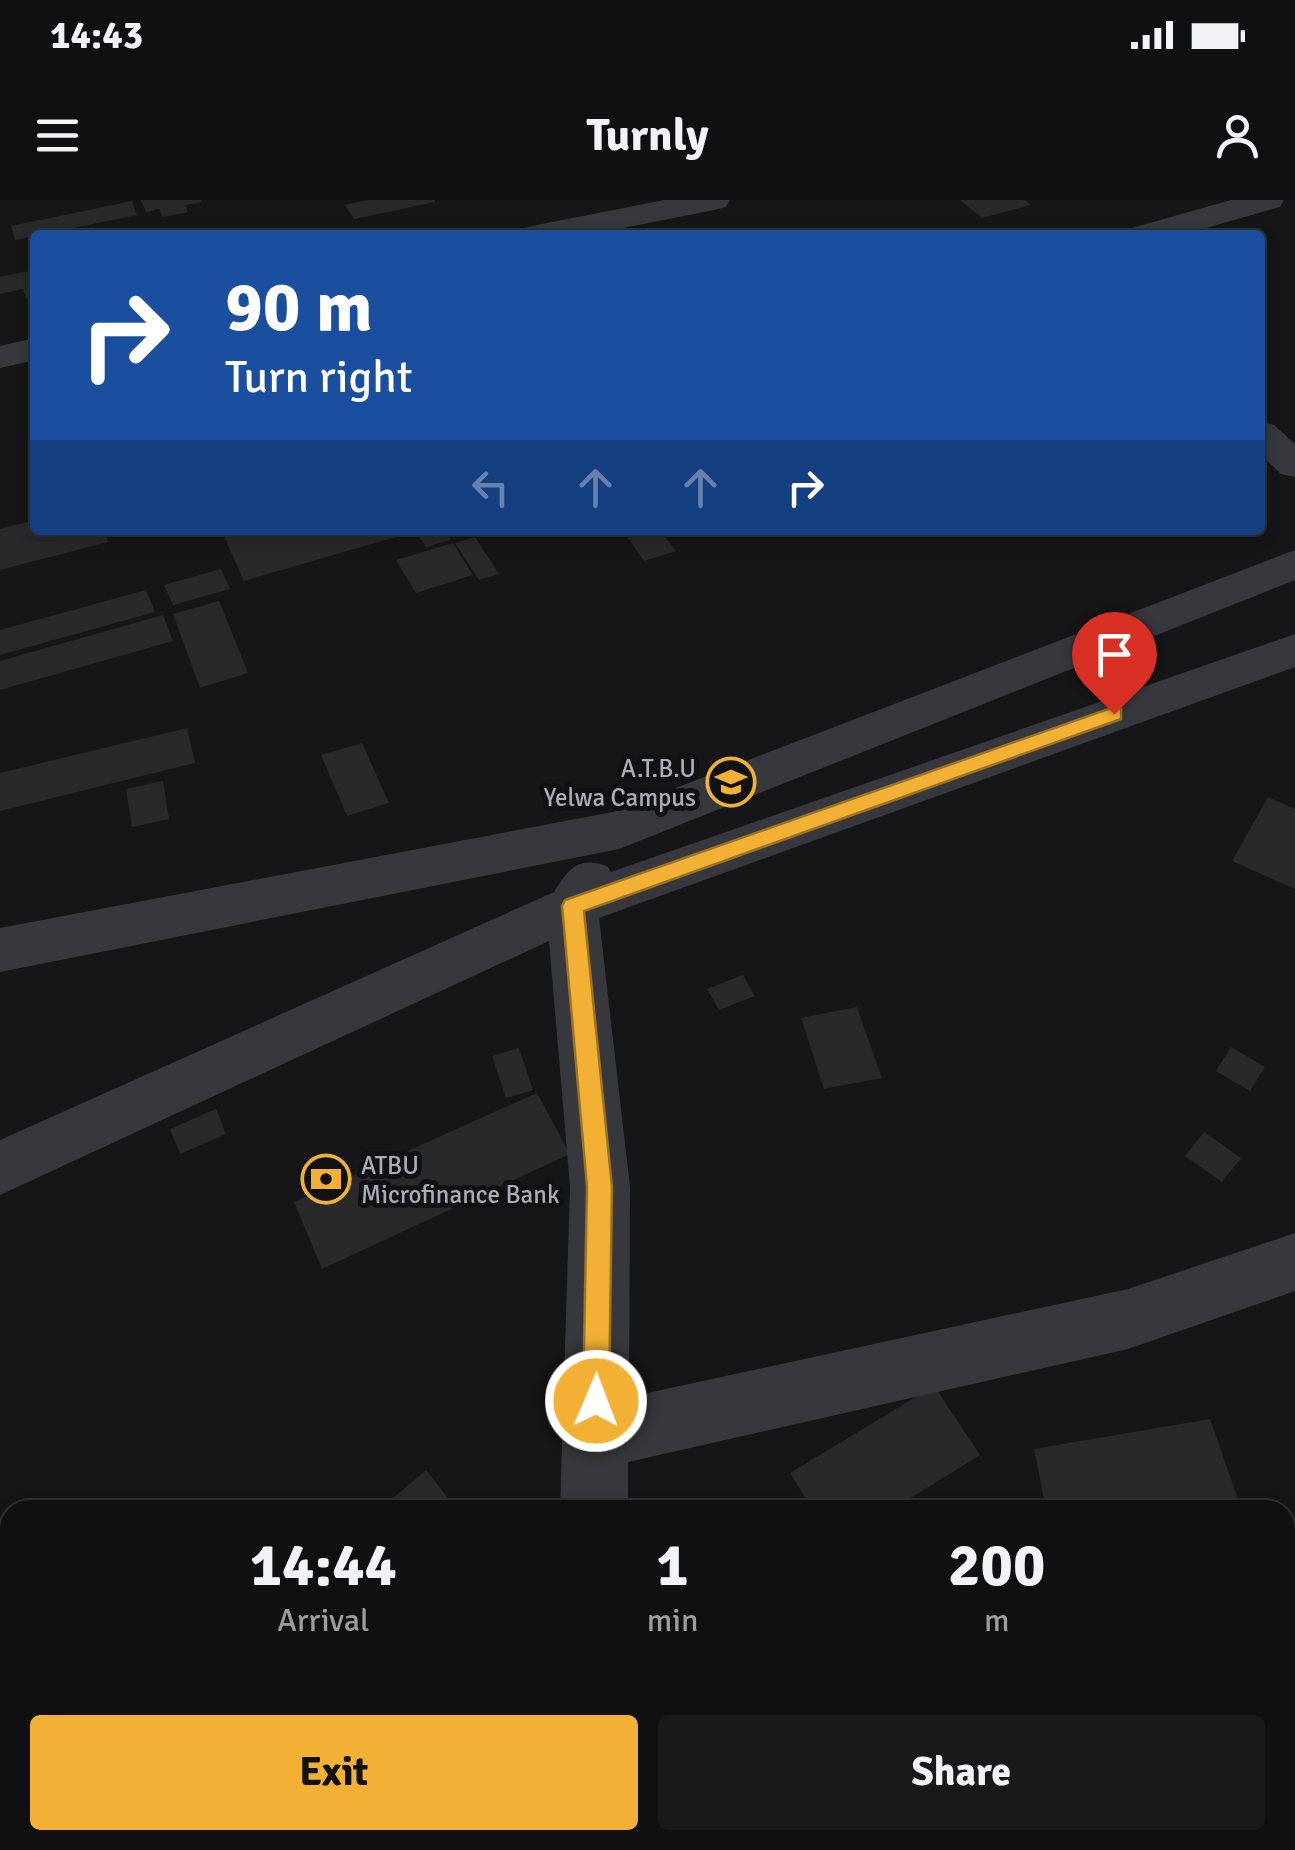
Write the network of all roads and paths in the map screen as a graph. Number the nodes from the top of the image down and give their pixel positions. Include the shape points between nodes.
1 (714, 200) edge
2 (1268, 200) edge
3 (562, 230) edge
4 (1162, 230) edge
5 (30, 350) edge
6 (0, 357) edge
7 (1265, 438) edge
8 (1295, 465) edge
9 (1295, 564) edge
10 (1295, 650) edge
11 (619, 830) junction
12 (572, 906) junction
13 (0, 950) edge
14 (0, 1168) edge
15 (1295, 1262) edge
16 (596, 1436) junction
17 (594, 1500) edge

1 - 3 street
2 - 4 street
5 - 6 street
7 - 8 street
9 - 11 street
10 - 12 street
11 - 12 street
11 - 13 street
12 - 14 street
12 - 16 street via 600,1187
15 - 16 street via 1128,1318
16 - 17 street

